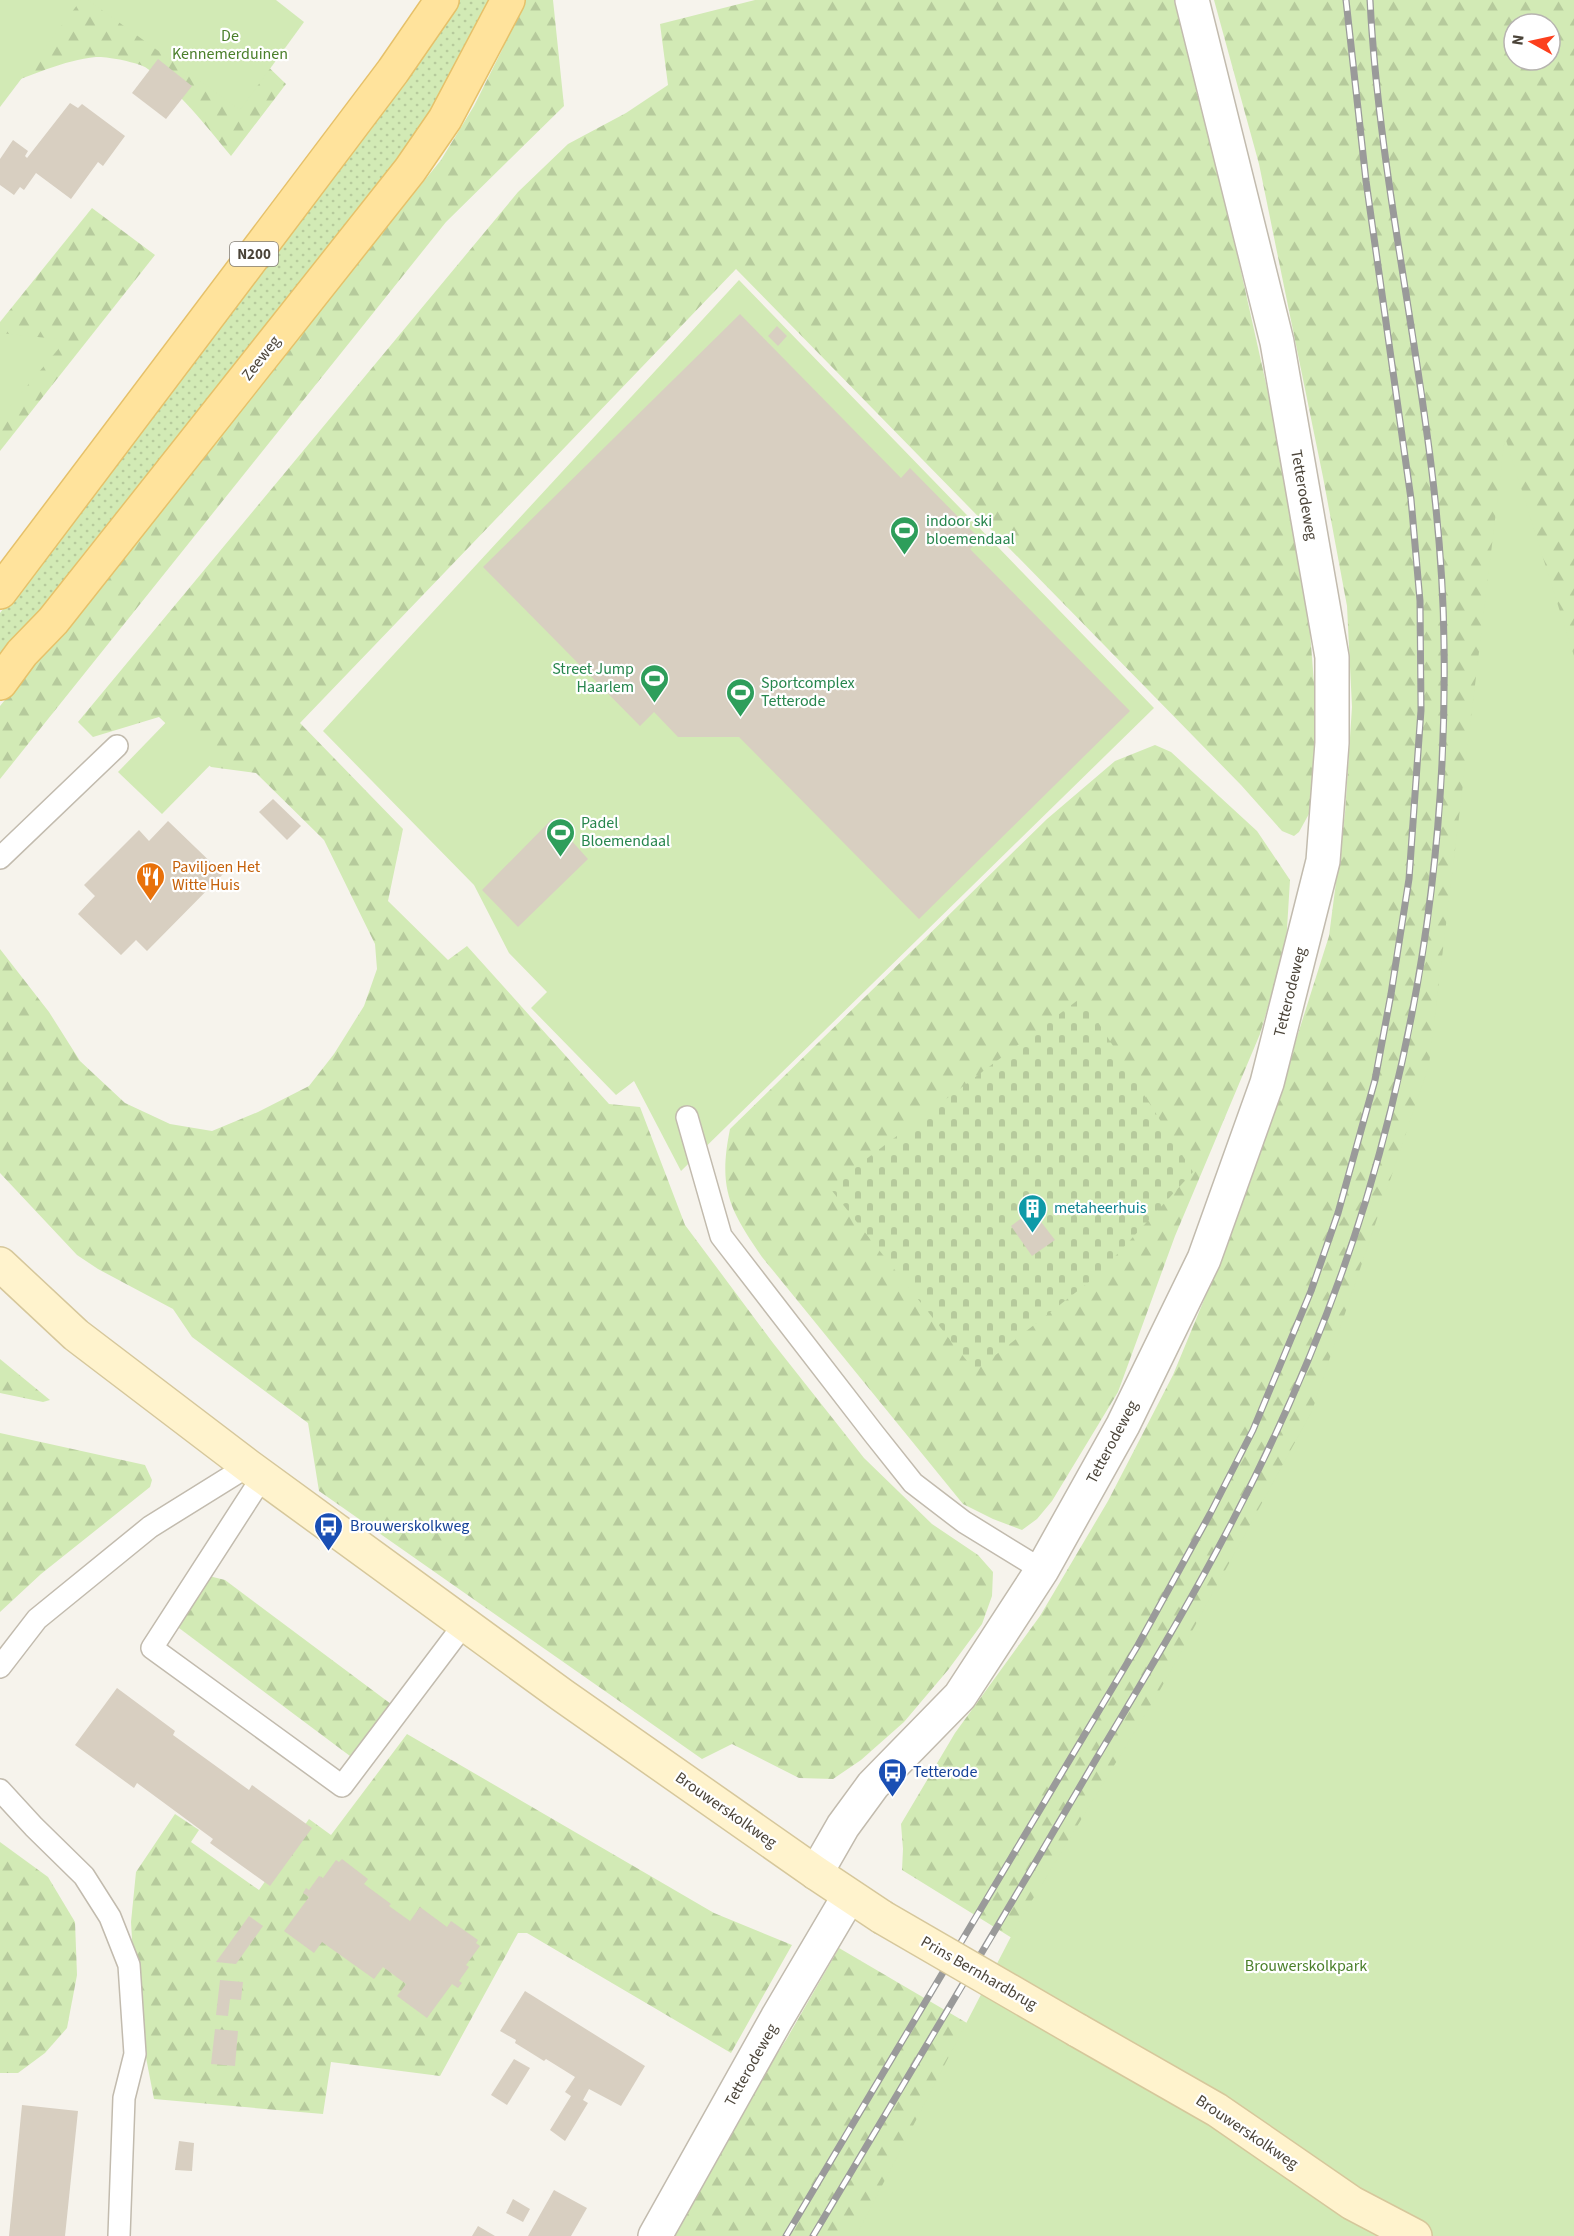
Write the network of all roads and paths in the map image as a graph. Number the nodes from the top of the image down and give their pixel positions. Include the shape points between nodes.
1 (442, 0) edge
2 (1192, 0) edge
3 (504, 9) edge
4 (0, 592) edge
5 (0, 683) edge
6 (117, 746) dead end
7 (0, 858) edge
8 (687, 1116) dead end
9 (0, 1264) edge
10 (255, 1471) junction
11 (1042, 1570) junction
12 (465, 1623) junction
13 (0, 1667) edge
14 (0, 1790) edge
15 (816, 1873) junction
16 (849, 1896) junction
17 (882, 1917) joint
18 (1077, 2030) joint
19 (119, 2236) edge
20 (656, 2236) edge
21 (1415, 2236) edge

1 - 4 main road, N200 via 393,71
2 - 11 street, Tetterodeweg via 1277,342 1332,657 1328,816 1323,861 1267,1083 1204,1259 1123,1425
3 - 5 main road, Zeeweg via 445,119 410,170
6 - 7 lane
8 - 11 lane via 721,1236 873,1434 913,1483 964,1522
9 - 10 main road, Brouwerskolkweg via 76,1335
10 - 12 main road, Brouwerskolkweg
10 - 12 lane via 152,1648 332,1779 342,1786
10 - 13 lane via 150,1527 37,1619
11 - 15 street, Tetterodeweg via 960,1696 873,1785
12 - 15 main road, Brouwerskolkweg
14 - 19 lane via 84,1876 110,1917 129,1965 135,2054 124,2098
15 - 16 main road, Brouwerskolkweg
16 - 17 main road, Brouwerskolkweg
16 - 20 street, Tetterodeweg
17 - 18 main road, Prins Bernhardbrug, bridge
18 - 21 main road, Brouwerskolkweg via 1217,2110 1352,2203

